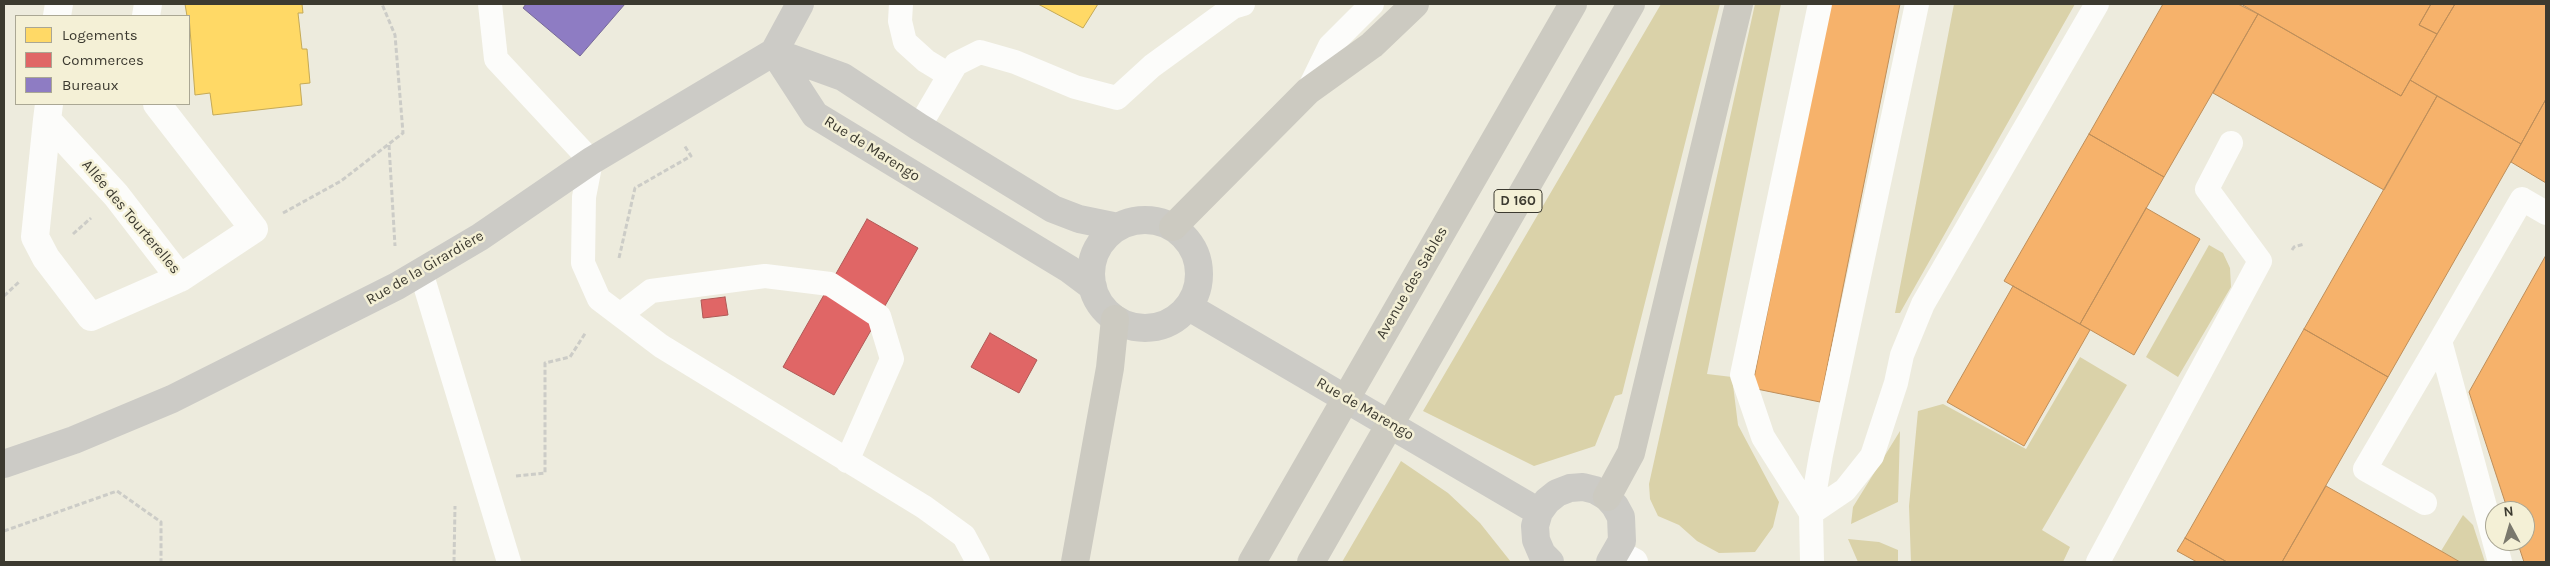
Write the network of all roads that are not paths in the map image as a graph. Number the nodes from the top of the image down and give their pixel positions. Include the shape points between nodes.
1 (490, 4) edge
2 (800, 4) edge
3 (901, 4) edge
4 (1243, 4) edge
5 (1372, 4) edge
6 (1415, 4) edge
7 (1572, 4) edge
8 (1631, 4) edge
9 (1739, 4) edge
10 (1820, 4) edge
11 (1917, 4) edge
12 (2097, 4) edge
13 (774, 52) junction
14 (949, 75) junction
15 (1308, 91) junction
16 (158, 105) edge
17 (48, 112) edge
18 (919, 127) junction
19 (2231, 143) dead end
20 (591, 162) junction
21 (2546, 212) edge
22 (1118, 227) junction
23 (1174, 227) junction
24 (421, 272) junction
25 (180, 278) junction
26 (1092, 287) junction
27 (1189, 307) junction
28 (620, 315) junction
29 (1114, 319) junction
30 (2440, 341) junction
31 (847, 461) junction
32 (4, 464) edge
33 (1607, 497) junction
34 (2425, 503) dead end
35 (1539, 512) junction
36 (1811, 513) junction
37 (1620, 559) edge
38 (509, 562) edge
39 (978, 562) edge
40 (1075, 562) edge
41 (1252, 562) edge
42 (1311, 562) edge
43 (1550, 562) edge
44 (1812, 562) edge
45 (2098, 562) edge
46 (2500, 562) edge

1 - 20 lane via 496,60
2 - 13 street
3 - 14 lane via 900,21 905,42 926,61
4 - 14 lane via 1232,7 1152,66 1116,98 1075,87 1015,62 980,52 956,64
5 - 15 lane via 1330,46
6 - 15 main road via 1372,45
7 - 41 main road, Avenue des Sables
8 - 42 main road, D 160
9 - 33 main road via 1631,453
10 - 36 lane via 1742,375 1762,437
11 - 36 lane
12 - 36 lane via 1923,304 1902,355 1872,456 1845,490
13 - 18 street via 843,77
13 - 20 street, Rue de la Girardière
13 - 26 street, Rue de Marengo via 815,115 1069,269
14 - 18 lane
15 - 23 main road
16 - 25 street, Allée des Tourterelles via 254,229
17 - 25 street, Allée des Tourterelles
17 - 25 street via 36,237 46,258 92,317
18 - 22 street via 1052,208 1079,219
19 - 45 lane via 2207,189 2260,261
20 - 24 street, Rue de la Girardière via 480,237
20 - 28 lane via 584,197 583,263 599,298
21 - 30 lane via 2522,199
22 - 23 street via 1146,220
22 - 26 street via 1095,252 1091,269
23 - 27 street via 1187,239 1196,255 1200,273
24 - 32 street, Rue de la Girardière via 172,399 74,440
24 - 38 lane
26 - 29 street, Rue de Marengo via 1097,299
27 - 29 street via 1162,326 1129,326
27 - 35 street, Rue de Marengo
28 - 31 lane via 662,346
28 - 31 lane via 651,291 765,276 830,284 879,316 892,359
29 - 40 main road via 1110,368
30 - 34 lane via 2365,469
30 - 46 lane
31 - 39 lane via 924,507 964,536
33 - 35 street via 1595,490 1570,488 1557,493
33 - 37 street via 1615,506 1623,529
35 - 43 street via 1536,540
36 - 44 lane

